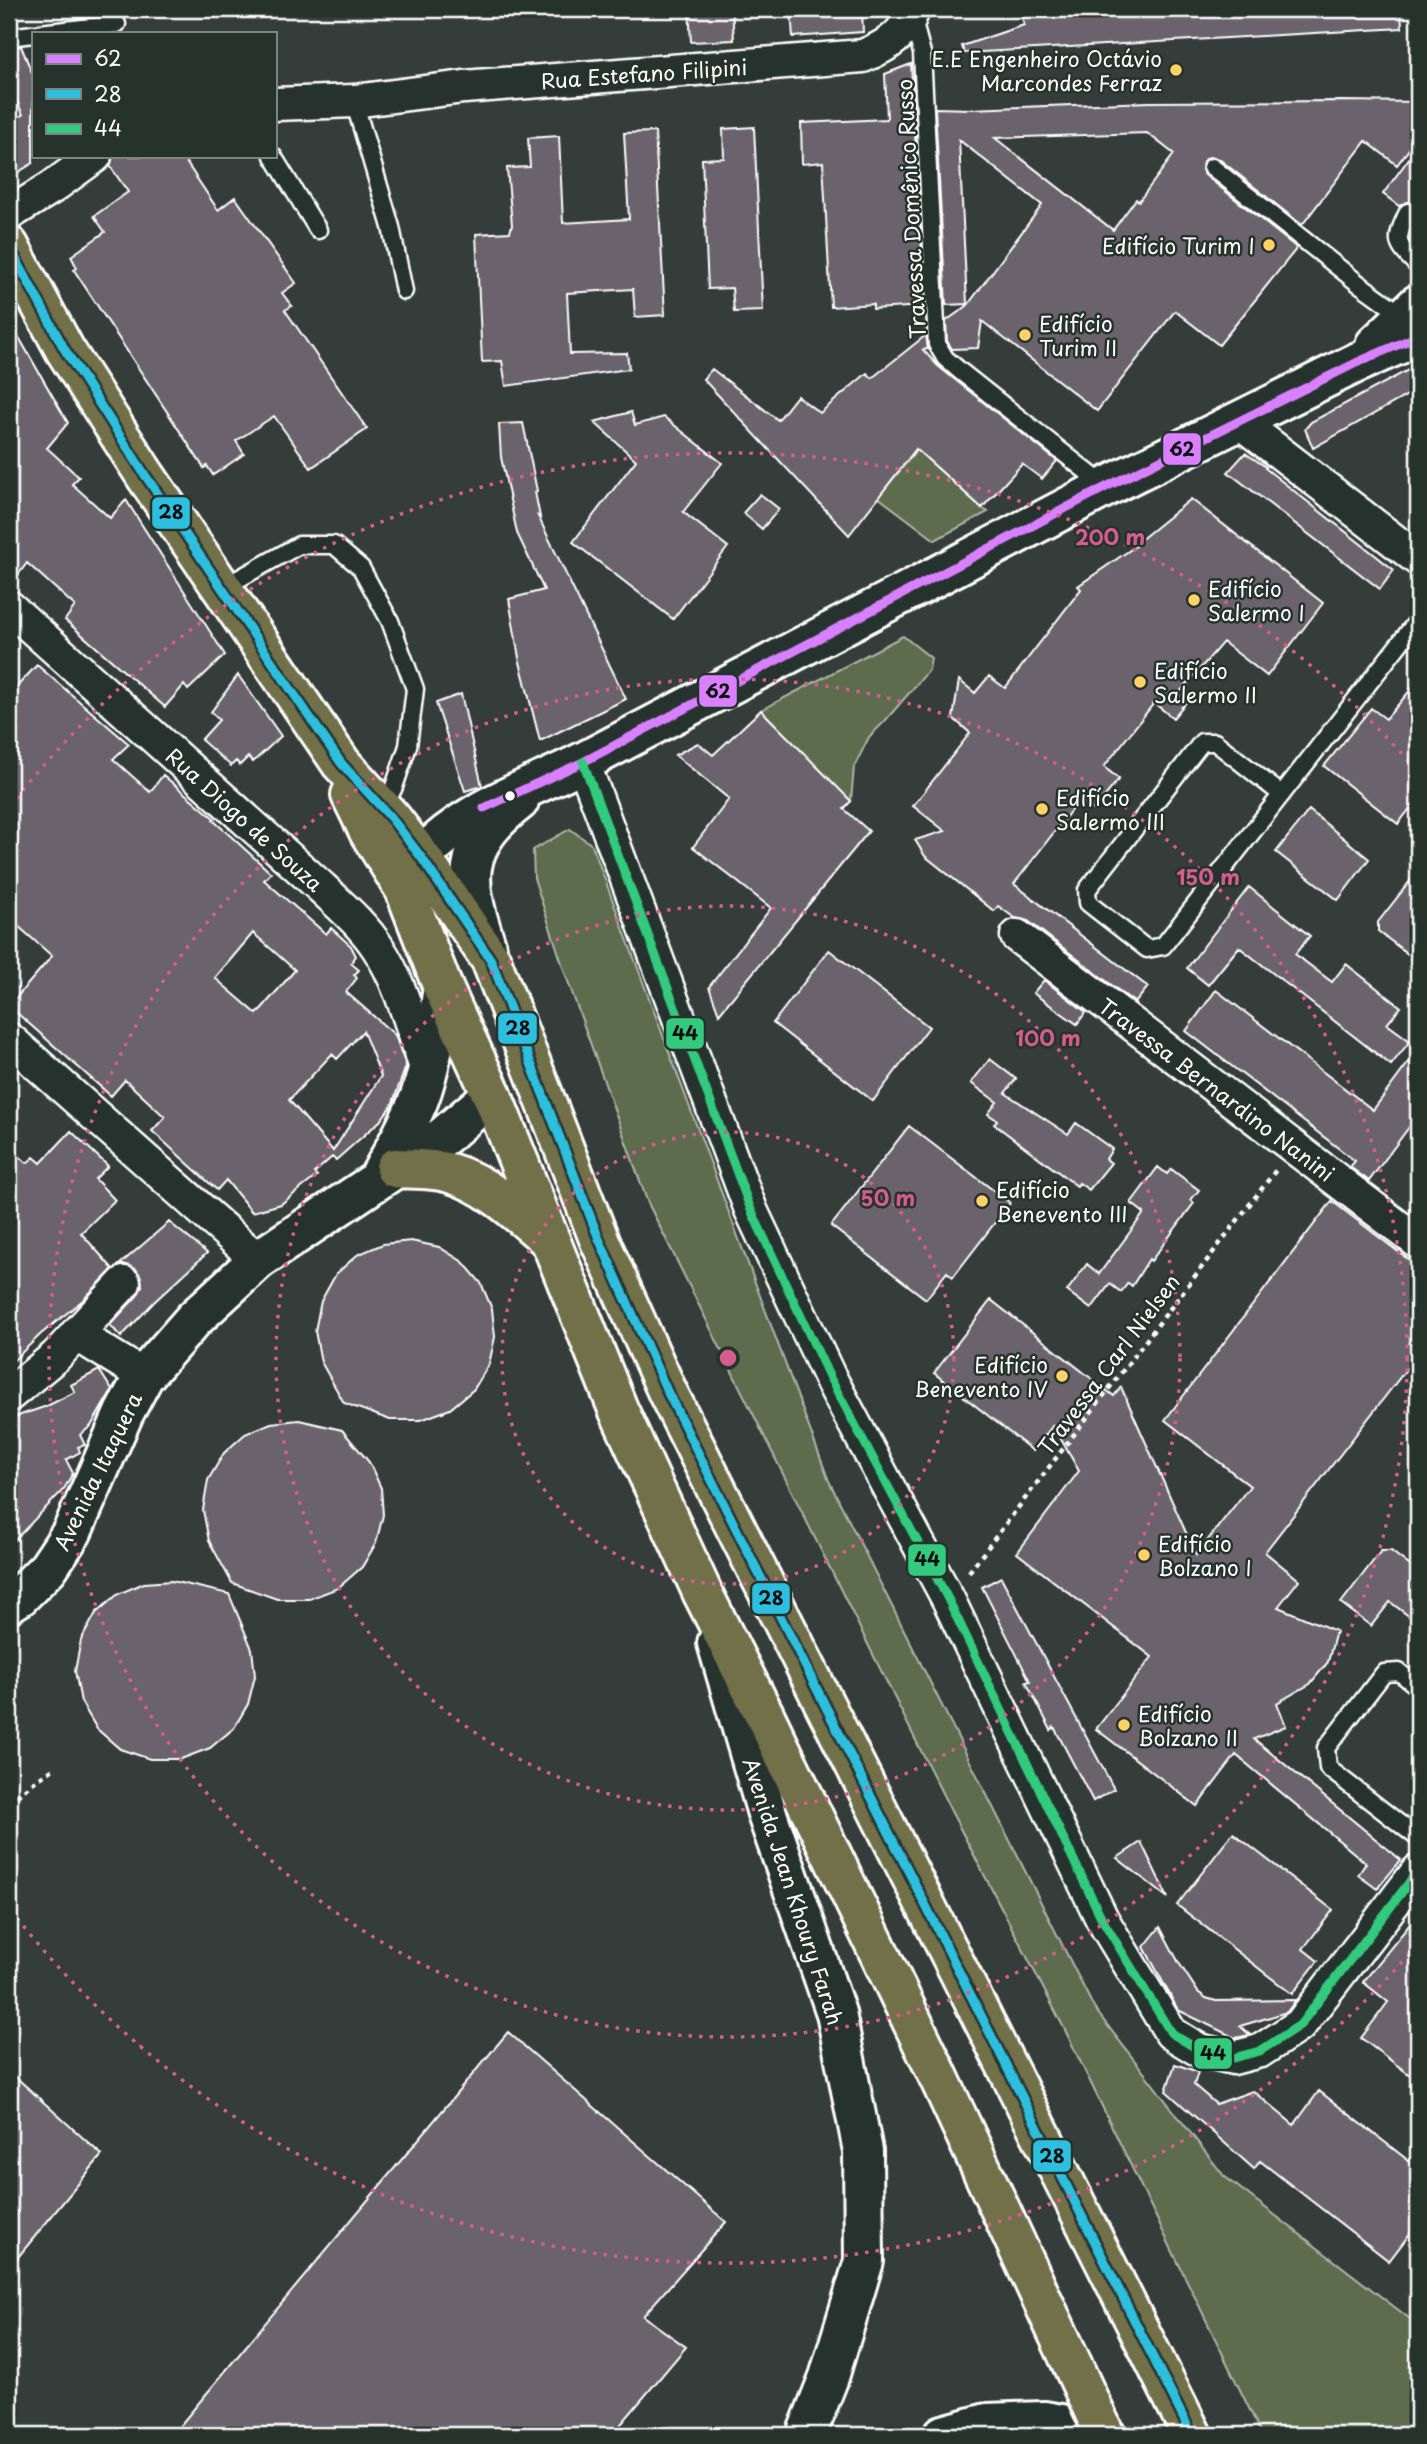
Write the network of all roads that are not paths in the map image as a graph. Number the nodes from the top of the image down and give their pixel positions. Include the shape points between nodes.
1 (911, 15) edge
2 (117, 24) dead end
3 (49, 32) edge
4 (32, 34) edge
5 (9, 37) edge
6 (354, 101) junction
7 (276, 104) edge
8 (92, 158) edge
9 (274, 158) edge
10 (1212, 167) dead end
11 (1408, 212) dead end
12 (9, 214) edge
13 (318, 230) dead end
14 (9, 246) edge
15 (1418, 265) edge
16 (404, 291) dead end
17 (1414, 319) edge
18 (1240, 422) junction
19 (1106, 486) junction
20 (1418, 559) edge
21 (222, 588) junction
22 (9, 607) edge
23 (1418, 620) edge
24 (583, 762) junction
25 (341, 763) junction
26 (546, 780) junction
27 (1281, 794) junction
28 (383, 809) junction
29 (413, 873) junction
30 (1017, 936) dead end
31 (491, 960) junction
32 (443, 988) junction
33 (515, 1018) junction
34 (9, 1039) edge
35 (427, 1070) junction
36 (492, 1096) junction
37 (386, 1173) junction
38 (549, 1240) junction
39 (1418, 1242) edge
40 (258, 1260) junction
41 (124, 1283) dead end
42 (76, 1334) junction
43 (144, 1376) junction
44 (9, 1395) edge
45 (703, 1594) junction
46 (9, 1603) edge
47 (1418, 1687) edge
48 (1418, 1838) edge
49 (1418, 1871) edge
50 (806, 2435) edge
51 (943, 2435) edge
52 (1106, 2435) edge
53 (1192, 2435) edge

1 - 6 street, Rua Estefano Filipini via 901,34 863,56 464,87
1 - 19 lane, Travessa Domênico Russo via 922,53 937,344 960,371
2 - 3 lane
4 - 5 lane
6 - 7 street, Rua Estefano Filipini
6 - 16 lane via 391,227
8 - 12 street
9 - 13 lane
10 - 17 lane via 1358,283
11 - 15 lane via 1397,234 1401,249
14 - 21 main road via 65,350
17 - 18 street via 1356,363
18 - 19 street
18 - 20 street
19 - 24 street
21 - 25 main road
21 - 28 lane via 299,545 334,545 361,568 390,621 415,689 408,746
22 - 35 street, Rua Diogo de Souza via 360,925 393,976
23 - 27 lane
24 - 26 street
24 - 49 street via 751,1210 829,1376 948,1599 1102,1919 1171,2033 1199,2050 1233,2058 1260,2051 1300,2025
25 - 28 main road
25 - 29 main road via 358,812
26 - 29 street via 463,820 439,837
26 - 31 street via 489,830 473,858 473,907
27 - 27 lane via 1215,742 1202,742 1087,890 1088,903 1147,949 1163,946
28 - 29 main road
29 - 31 main road
29 - 32 main road
30 - 39 street, Travessa Bernardino Nanini
31 - 33 main road
32 - 35 street, Avenida Itaquera
32 - 36 main road
33 - 36 main road via 511,1052
33 - 53 main road via 599,1239 668,1393
34 - 40 street
35 - 37 street, Avenida Itaquera
36 - 37 street, Avenida Itaquera via 443,1136
36 - 38 main road
37 - 38 main road via 449,1173 473,1182
37 - 40 street, Avenida Itaquera
38 - 45 main road via 618,1409
40 - 43 street, Avenida Itaquera via 194,1319
41 - 42 street
42 - 43 street
42 - 44 street
43 - 46 street, Avenida Itaquera via 72,1532 48,1568
45 - 50 street, Avenida Jean Khoury Farah via 768,1817 836,2013 863,2151 863,2261 829,2377
45 - 52 main road, bridge via 935,2069
47 - 48 lane via 1399,1672 1384,1673 1326,1748 1328,1768
51 - 52 street via 987,2423 1044,2421

